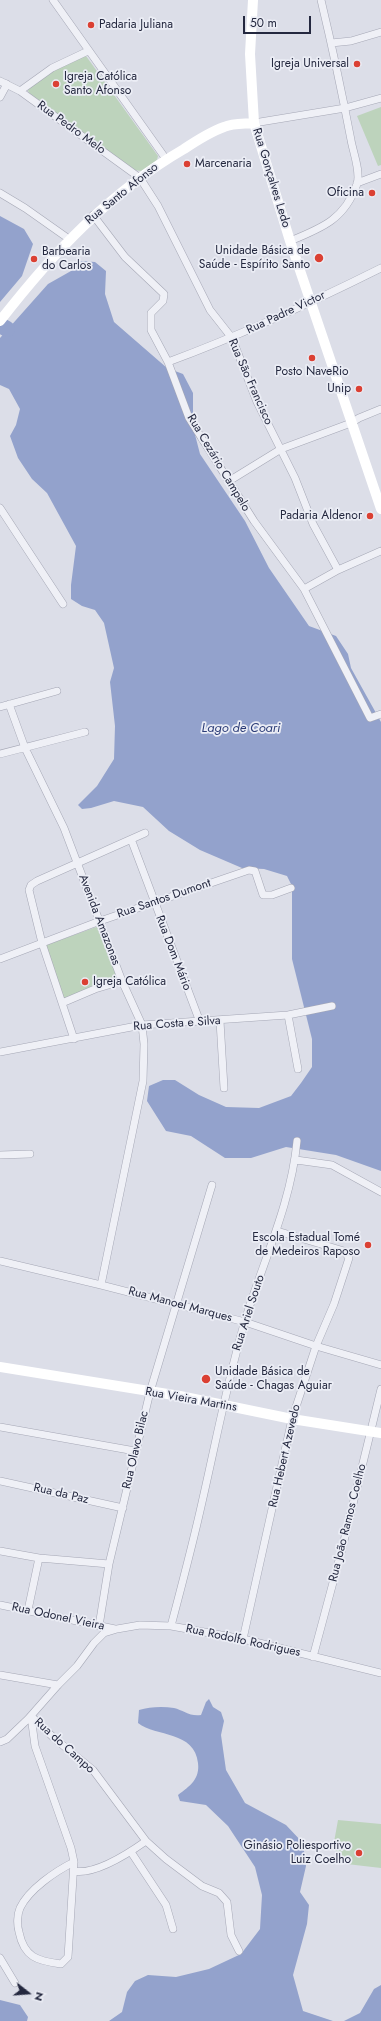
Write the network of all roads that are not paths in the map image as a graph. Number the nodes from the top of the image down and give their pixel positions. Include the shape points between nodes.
1 (53, 0) edge
2 (253, 0) edge
3 (321, 0) edge
4 (381, 32) edge
5 (331, 43) junction
6 (88, 51) junction
7 (3, 83) edge
8 (20, 91) junction
9 (0, 97) edge
10 (381, 98) edge
11 (345, 108) junction
12 (254, 123) junction
13 (166, 159) junction
14 (381, 174) edge
15 (140, 178) junction
16 (357, 183) junction
17 (0, 193) edge
18 (94, 215) junction
19 (69, 239) junction
20 (290, 241) junction
21 (381, 268) edge
22 (312, 302) junction
23 (0, 321) edge
24 (232, 338) junction
25 (168, 362) junction
26 (381, 409) edge
27 (351, 423) junction
28 (281, 449) junction
29 (229, 481) junction
30 (0, 508) edge
31 (381, 508) edge
32 (381, 551) edge
33 (338, 570) junction
34 (304, 589) junction
35 (63, 604) dead end
36 (57, 691) dead end
37 (10, 704) junction
38 (0, 707) edge
39 (381, 714) edge
40 (85, 732) dead end
41 (25, 748) junction
42 (0, 754) edge
43 (145, 833) dead end
44 (131, 839) junction
45 (78, 862) junction
46 (290, 888) dead end
47 (154, 902) junction
48 (100, 921) junction
49 (42, 943) junction
50 (0, 959) edge
51 (122, 981) junction
52 (62, 1003) junction
53 (332, 1006) dead end
54 (288, 1015) junction
55 (220, 1021) junction
56 (200, 1022) junction
57 (142, 1025) junction
58 (74, 1039) junction
59 (0, 1052) edge
60 (298, 1069) dead end
61 (224, 1088) dead end
62 (297, 1141) dead end
63 (30, 1154) dead end
64 (0, 1156) edge
65 (296, 1160) junction
66 (212, 1185) dead end
67 (381, 1192) edge
68 (277, 1231) junction
69 (0, 1261) edge
70 (101, 1285) junction
71 (176, 1305) junction
72 (245, 1322) junction
73 (316, 1346) junction
74 (381, 1365) edge
75 (0, 1367) edge
76 (381, 1389) edge
77 (150, 1392) junction
78 (222, 1405) junction
79 (292, 1419) junction
80 (0, 1427) edge
81 (371, 1431) junction
82 (381, 1433) edge
83 (135, 1451) junction
84 (0, 1481) edge
85 (123, 1508) junction
86 (0, 1551) edge
87 (39, 1558) junction
88 (109, 1564) junction
89 (0, 1606) edge
90 (28, 1610) junction
91 (99, 1626) junction
92 (171, 1626) junction
93 (117, 1629) junction
94 (243, 1639) junction
95 (313, 1657) junction
96 (381, 1673) edge
97 (0, 1675) edge
98 (58, 1685) junction
99 (31, 1716) junction
100 (0, 1742) edge
101 (146, 1841) junction
102 (131, 1852) junction
103 (74, 1862) junction
104 (74, 1871) junction
105 (173, 1928) dead end
106 (239, 1951) dead end
107 (0, 1958) edge
108 (15, 1983) dead end

1 - 6 street
2 - 12 main road, Rua Gonçalves Ledo via 250,54
3 - 5 street
4 - 5 street
5 - 11 street
6 - 8 street via 52,68
6 - 13 street
7 - 8 street, Rua Pedro Melo
7 - 9 street
8 - 15 street, Rua Pedro Melo
10 - 11 street
11 - 12 street
11 - 16 street via 357,169
12 - 13 main road, Rua Santo Afonso via 225,126
12 - 20 main road, Rua Gonçalves Ledo
13 - 15 main road, Rua Santo Afonso
14 - 16 street
15 - 18 main road, Rua Santo Afonso
15 - 24 street, Rua São Francisco via 158,206 210,310
16 - 20 street via 349,202 323,228
17 - 19 street
18 - 19 main road, Rua Santo Afonso
18 - 25 street, Rua Cezário Campelo via 126,257 164,294 163,301 151,313 150,320 151,330
19 - 23 main road, Rua Santo Afonso via 41,269
20 - 22 main road, Rua Gonçalves Ledo
21 - 22 street, Rua Padre Victor
22 - 24 street, Rua Padre Victor
22 - 27 main road, Rua Gonçalves Ledo
24 - 25 street, Rua Padre Victor
24 - 28 street, Rua São Francisco via 257,402
25 - 29 street, Rua Cezário Campelo via 189,418
26 - 27 street
27 - 28 street
27 - 31 main road, Rua Gonçalves Ledo
28 - 29 street
28 - 33 street, Rua São Francisco via 296,478 313,524
29 - 34 street, Rua Cezário Campelo via 254,521
30 - 35 street
32 - 33 street
33 - 34 street
34 - 39 street, Rua Cezário Campelo via 370,718
36 - 37 street
37 - 38 street
37 - 41 street, Avenida Amazonas
40 - 41 street
41 - 42 street
41 - 45 street, Avenida Amazonas via 44,784
43 - 44 street
44 - 45 street
44 - 47 street, Rua Dom Mário
45 - 48 street, Avenida Amazonas
45 - 49 street via 32,885 29,893
46 - 47 street, Rua Santos Dumont via 272,895 263,895 255,871 249,870
47 - 48 street, Rua Santos Dumont
47 - 56 street, Rua Dom Mário
48 - 49 street, Rua Santos Dumont
48 - 51 street, Avenida Amazonas
49 - 50 street, Rua Santos Dumont
49 - 52 street
51 - 52 street
51 - 57 street, Avenida Amazonas
52 - 58 street
53 - 54 street, Rua Costa e Silva
54 - 55 street, Rua Costa e Silva
54 - 60 street
55 - 56 street, Rua Costa e Silva
55 - 61 street
56 - 57 street, Rua Costa e Silva
57 - 58 street, Rua Costa e Silva
57 - 70 street, Avenida Amazonas via 144,1081
58 - 59 street, Rua Costa e Silva
62 - 65 street, Rua Ariel Souto
63 - 64 street
65 - 67 street via 332,1165
65 - 68 street, Rua Ariel Souto
66 - 71 street, Rua Olavo Bilac
68 - 72 street, Rua Ariel Souto
68 - 73 street, Rua Hebert Azevedo via 344,1250 349,1258 334,1304
69 - 70 street, Rua Manoel Marques
70 - 71 street, Rua Manoel Marques
71 - 72 street, Rua Manoel Marques
71 - 77 street, Rua Olavo Bilac
72 - 73 street, Rua Manoel Marques
72 - 78 street, Rua Ariel Souto
73 - 74 street, Rua Manoel Marques
73 - 79 street, Rua Hebert Azevedo
75 - 77 main road, Rua Vieira Martins
76 - 81 street, Rua João Ramos Coelho
77 - 78 main road, Rua Vieira Martins
77 - 83 street, Rua Olavo Bilac
78 - 79 main road, Rua Vieira Martins
78 - 92 street, Rua Ariel Souto via 197,1523
79 - 81 main road, Rua Vieira Martins
79 - 94 street, Rua Hebert Azevedo
80 - 83 street
81 - 82 main road, Rua Vieira Martins
81 - 95 street, Rua João Ramos Coelho
83 - 85 street, Rua Olavo Bilac
84 - 85 street, Rua da Paz
85 - 88 street, Rua Olavo Bilac
86 - 87 street
87 - 88 street
87 - 90 street
88 - 91 street, Rua Olavo Bilac
89 - 90 street, Rua Odonel Vieira
90 - 91 street, Rua Odonel Vieira
91 - 93 street, Rua Odonel Vieira
92 - 93 street, Rua Rodolfo Rodrigues
92 - 94 street, Rua Rodolfo Rodrigues
93 - 98 street, Rua Rodolfo Rodrigues via 104,1633
94 - 95 street, Rua Rodolfo Rodrigues
95 - 96 street, Rua Rodolfo Rodrigues
97 - 98 street
98 - 99 street
99 - 100 street via 7,1739
99 - 101 street, Rua do Campo via 93,1770
99 - 103 street, Rua do Campo via 34,1746 72,1848
101 - 102 street
101 - 106 street, Rua do Campo via 202,1886 225,1897 231,1935
102 - 104 street via 87,1872
102 - 105 street via 166,1905
103 - 104 street, Rua do Campo
103 - 104 street, Rua do Campo via 43,1882 20,1908 17,1927 21,1942 26,1952 42,1961 61,1964 68,1957
107 - 108 street

